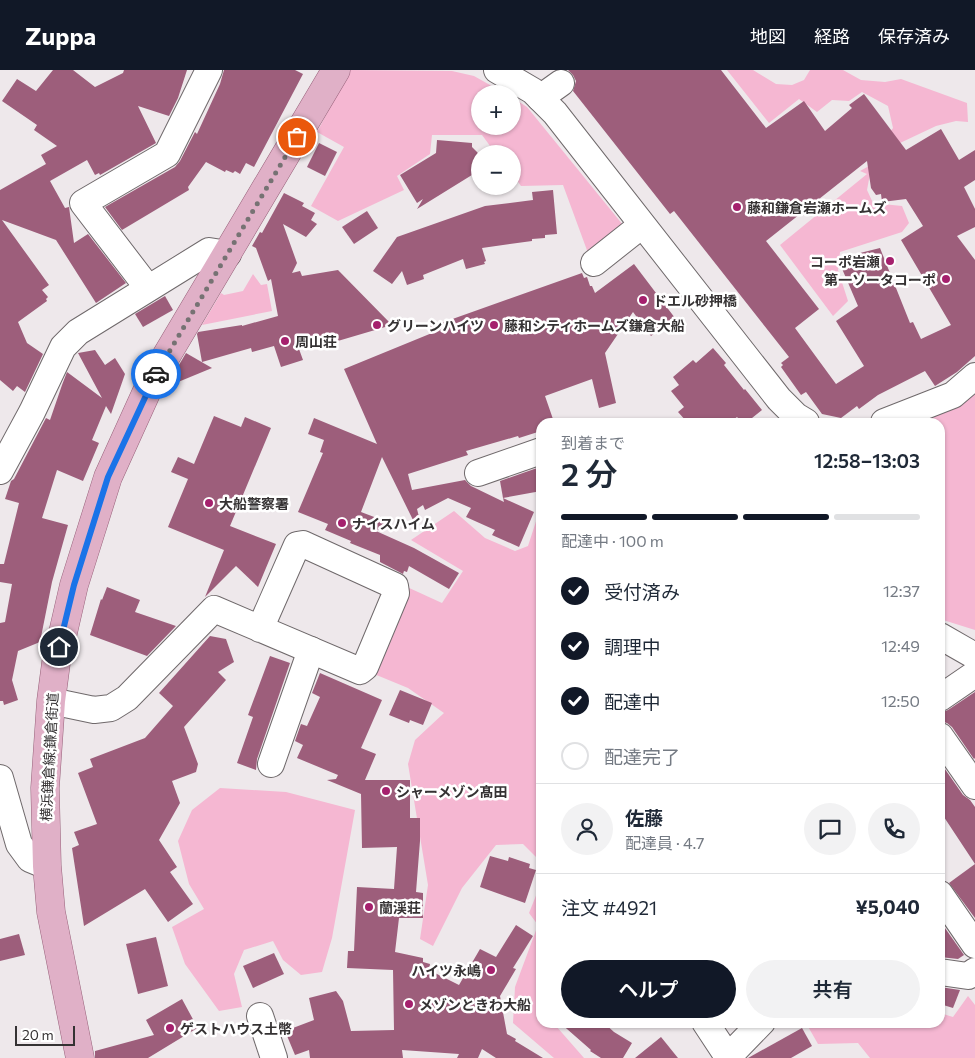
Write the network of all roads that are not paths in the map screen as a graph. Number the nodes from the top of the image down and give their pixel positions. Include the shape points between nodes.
1 (209, 70) edge
2 (336, 70) edge
3 (497, 70) edge
4 (561, 83) dead end
5 (540, 98) junction
6 (642, 225) junction
7 (228, 254) junction
8 (594, 263) dead end
9 (148, 288) junction
10 (975, 376) edge
11 (799, 418) edge
12 (894, 418) edge
13 (536, 453) edge
14 (0, 471) edge
15 (478, 474) dead end
16 (260, 629) junction
17 (945, 639) edge
18 (311, 650) junction
19 (975, 656) edge
20 (975, 674) edge
21 (945, 695) edge
22 (51, 701) junction
23 (945, 743) edge
24 (271, 764) dead end
25 (0, 778) edge
26 (975, 786) edge
27 (47, 866) junction
28 (945, 901) edge
29 (975, 945) edge
30 (945, 973) edge
31 (973, 977) edge
32 (260, 1016) dead end
33 (708, 1028) edge
34 (756, 1028) edge
35 (727, 1057) edge
36 (80, 1058) edge
37 (274, 1058) edge

1 - 9 street via 167,154 82,203
2 - 7 main road, 横浜鎌倉線;鎌倉街道
3 - 5 street
4 - 5 street
5 - 6 street
6 - 8 street
6 - 11 street via 779,399
7 - 9 street via 209,251
7 - 22 main road, 横浜鎌倉線;鎌倉街道 via 152,380 108,477 74,585
9 - 14 street via 78,332 63,347
10 - 12 street via 953,394
13 - 15 street
16 - 18 street
16 - 18 street via 297,546 303,544 395,586 396,593 365,667 360,671
16 - 22 street via 214,609 127,698 111,708 94,710
17 - 19 street
18 - 24 street
20 - 21 street
22 - 27 main road, 横浜鎌倉線;鎌倉街道 via 45,788
23 - 26 street
25 - 27 street via 20,844 30,859
27 - 36 main road, 横浜鎌倉線;鎌倉街道 via 51,912
28 - 29 street
30 - 31 street
32 - 37 street
33 - 35 street
34 - 35 street

